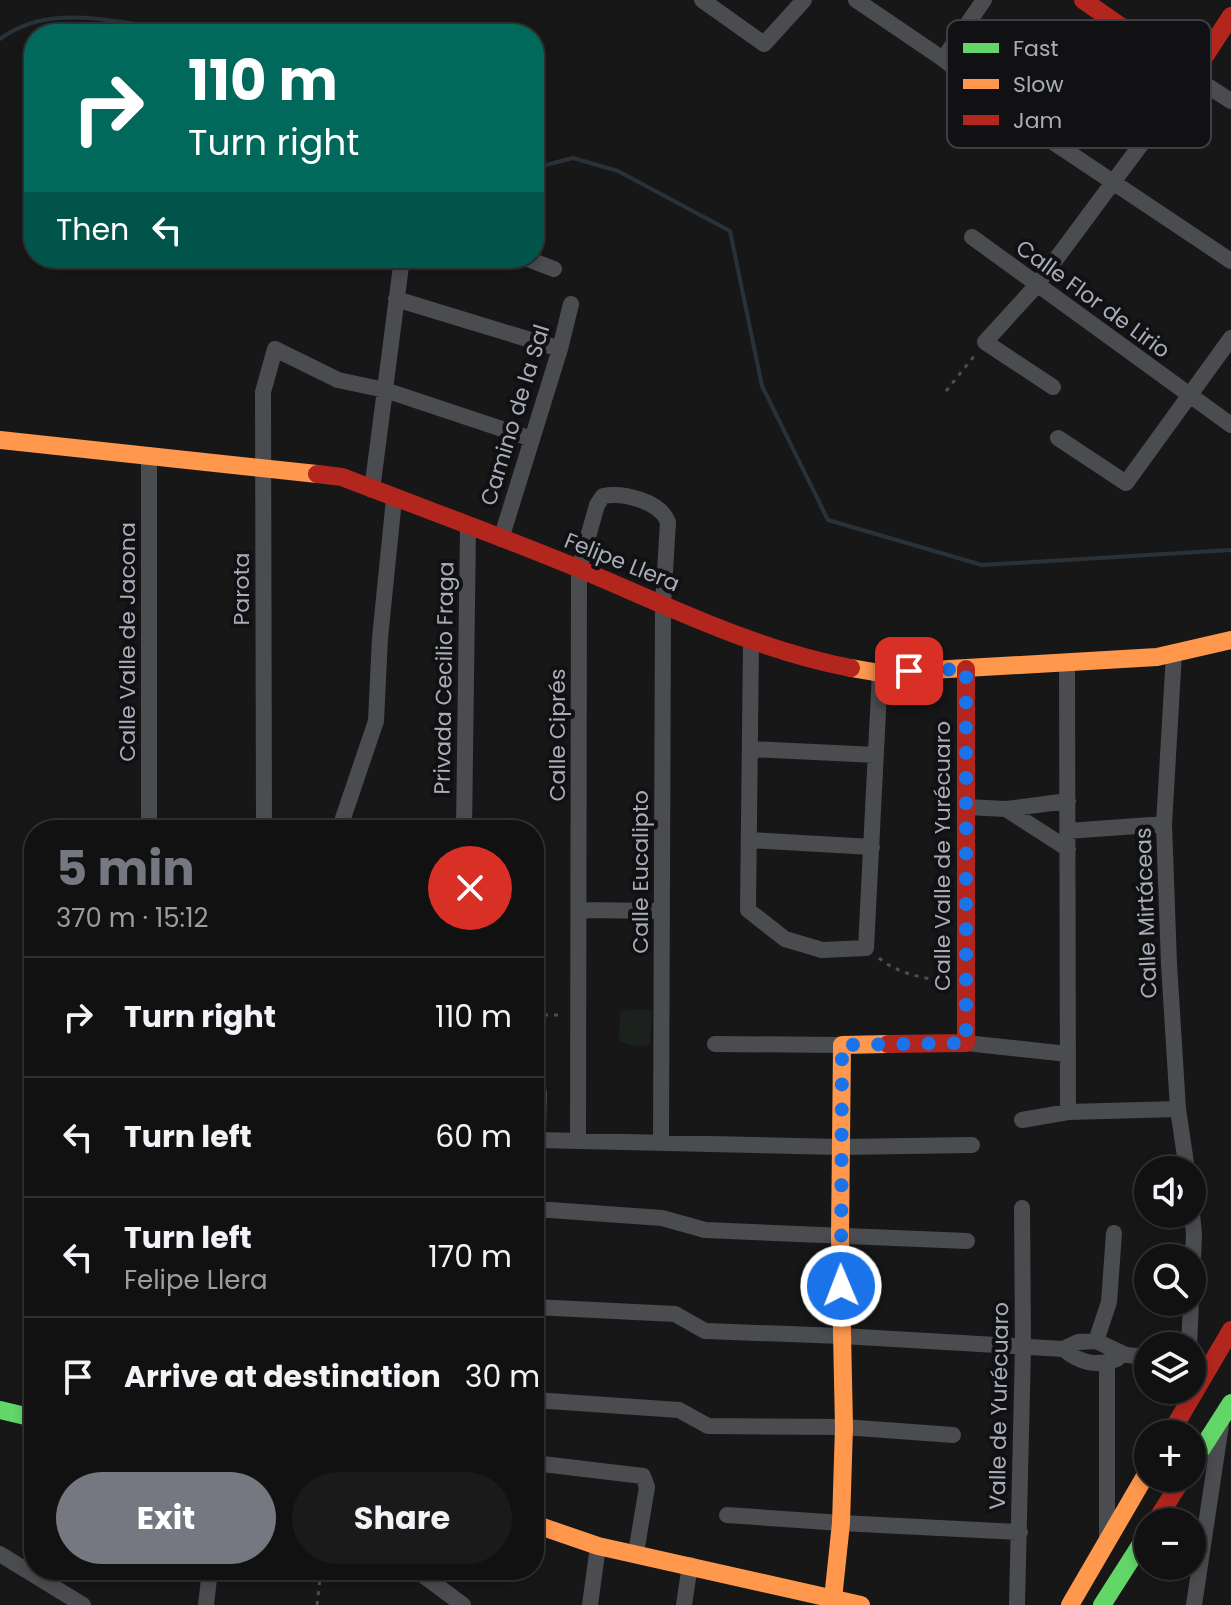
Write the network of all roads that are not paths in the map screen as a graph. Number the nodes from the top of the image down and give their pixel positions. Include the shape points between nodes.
1 (702, 0) edge
2 (804, 0) edge
3 (856, 0) edge
4 (984, 0) edge
5 (1083, 0) edge
6 (1231, 16) edge
7 (970, 20) edge
8 (1112, 20) edge
9 (1211, 47) edge
10 (947, 53) edge
11 (943, 59) junction
12 (947, 62) edge
13 (1211, 88) edge
14 (1231, 101) edge
15 (1063, 148) edge
16 (1139, 148) edge
17 (1115, 181) junction
18 (972, 237) dead end
19 (1231, 261) edge
20 (544, 265) edge
21 (401, 268) edge
22 (554, 269) dead end
23 (1036, 286) junction
24 (396, 299) junction
25 (571, 304) dead end
26 (1231, 338) edge
27 (560, 349) junction
28 (1053, 387) dead end
29 (385, 390) junction
30 (1189, 395) junction
31 (1231, 425) edge
32 (1058, 438) dead end
33 (532, 439) junction
34 (0, 440) edge
35 (149, 455) junction
36 (263, 466) junction
37 (372, 490) junction
38 (394, 499) junction
39 (468, 527) junction
40 (501, 539) junction
41 (579, 569) junction
42 (663, 604) junction
43 (1231, 640) edge
44 (751, 642) junction
45 (1174, 653) junction
46 (1067, 663) junction
47 (966, 669) junction
48 (880, 673) junction
49 (750, 749) junction
50 (876, 755) junction
51 (1068, 801) junction
52 (966, 807) junction
53 (1006, 809) junction
54 (149, 820) edge
55 (264, 820) edge
56 (342, 820) edge
57 (464, 820) edge
58 (1164, 824) junction
59 (1068, 831) junction
60 (749, 840) junction
61 (872, 847) junction
62 (1068, 849) junction
63 (579, 910) junction
64 (662, 911) junction
65 (966, 1043) junction
66 (715, 1044) dead end
67 (842, 1045) junction
68 (1068, 1054) junction
69 (1178, 1109) junction
70 (1068, 1112) junction
71 (1022, 1120) dead end
72 (544, 1140) edge
73 (578, 1141) junction
74 (661, 1141) junction
75 (972, 1145) dead end
76 (841, 1147) junction
77 (1185, 1156) edge
78 (1022, 1208) dead end
79 (544, 1210) edge
80 (1114, 1233) dead end
81 (840, 1237) junction
82 (967, 1241) dead end
83 (544, 1307) edge
84 (1231, 1330) edge
85 (842, 1336) junction
86 (1096, 1341) junction
87 (1023, 1347) junction
88 (1063, 1349) junction
89 (1126, 1355) junction
90 (1134, 1356) edge
91 (1206, 1360) edge
92 (1213, 1360) junction
93 (1107, 1362) junction
94 (544, 1401) edge
95 (0, 1410) edge
96 (1226, 1410) edge
97 (24, 1416) edge
98 (1178, 1420) edge
99 (844, 1427) junction
100 (953, 1435) dead end
101 (1206, 1442) edge
102 (544, 1464) edge
103 (1136, 1492) edge
104 (727, 1515) dead end
105 (841, 1523) junction
106 (544, 1527) edge
107 (1020, 1532) junction
108 (1107, 1541) junction
109 (598, 1546) junction
110 (636, 1553) junction
111 (0, 1554) edge
112 (1134, 1555) edge
113 (690, 1565) junction
114 (24, 1569) edge
115 (42, 1580) edge
116 (209, 1580) edge
117 (429, 1580) edge
118 (833, 1602) edge
119 (83, 1605) edge
120 (206, 1605) edge
121 (463, 1605) edge
122 (590, 1605) edge
123 (684, 1605) edge
124 (861, 1605) edge
125 (1017, 1605) edge
126 (1070, 1605) edge
127 (1102, 1605) edge
128 (1194, 1605) edge

1 - 2 street via 764,44
3 - 11 street
4 - 7 street
5 - 8 street
6 - 9 street
10 - 11 street
11 - 12 street
13 - 14 street
15 - 17 street
16 - 17 street
17 - 19 street
17 - 23 street
18 - 23 street, Calle Flor de Lirio
20 - 22 street
21 - 24 street
23 - 28 street via 985,342
23 - 30 street, Calle Flor de Lirio
24 - 27 street
24 - 29 street
25 - 27 street, Camino de la Sal
26 - 30 street
27 - 33 street, Camino de la Sal
29 - 33 street
29 - 36 street, Parota via 338,380 275,349 263,392
29 - 37 street
30 - 31 street, Calle Flor de Lirio
30 - 32 street via 1126,483
33 - 40 street, Camino de la Sal
34 - 35 street, Felipe Llera
35 - 36 street, Felipe Llera
35 - 54 street, Calle Valle de Jacona
36 - 37 street, Felipe Llera via 342,477
36 - 55 street, Parota
37 - 38 street, Felipe Llera
38 - 39 street, Felipe Llera
38 - 56 street via 376,721
39 - 40 street, Felipe Llera
39 - 57 street, Privada Cecilio Fraga
40 - 41 street, Felipe Llera
41 - 42 street, Felipe Llera
41 - 42 street, Calle Ciprés via 603,496 638,499 668,522
41 - 63 street, Calle Ciprés
42 - 44 street, Felipe Llera
42 - 64 street, Calle Eucalipto
43 - 45 street, Felipe Llera
44 - 48 street, Felipe Llera
44 - 49 street
45 - 46 street, Felipe Llera
45 - 58 street, Calle Mirtáceas
46 - 47 street, Felipe Llera
46 - 51 street
47 - 48 street, Felipe Llera
47 - 52 street, Calle Valle de Yurécuaro
48 - 50 street
49 - 50 street
49 - 60 street
50 - 61 street
51 - 53 street
51 - 59 street
52 - 53 street
52 - 65 street, Calle Valle de Yurécuaro
53 - 62 street
58 - 59 street
58 - 69 street, Calle Mirtáceas
59 - 62 street
60 - 61 street
60 - 61 street via 748,910 785,939 822,950 866,948
62 - 68 street
63 - 64 street
63 - 73 street, Calle Ciprés
64 - 74 street, Calle Eucalipto
65 - 67 street
65 - 68 street
66 - 67 street
67 - 76 street
68 - 70 street
69 - 70 street
69 - 77 street, Calle Mirtáceas
70 - 71 street
72 - 73 street
73 - 74 street
74 - 76 street
75 - 76 street
76 - 81 street
78 - 87 street, Valle de Yurécuaro
79 - 81 street via 662,1218 705,1230
80 - 86 street via 1109,1302
81 - 82 street
81 - 85 street
83 - 85 street via 675,1314 705,1331
84 - 92 street
85 - 87 street
85 - 99 street
86 - 88 street
86 - 89 street
87 - 88 street
87 - 107 street, Valle de Yurécuaro
88 - 93 street via 1093,1365
89 - 90 street
89 - 93 street
91 - 92 street
92 - 98 street
93 - 108 street
94 - 99 street via 679,1410 708,1426
95 - 97 street
96 - 101 street
96 - 128 street
99 - 100 street
99 - 105 street
102 - 110 street via 643,1476 647,1487
103 - 108 street
104 - 105 street
105 - 107 street
105 - 118 street
106 - 109 street
107 - 125 street, Valle de Yurécuaro
108 - 126 street
109 - 110 street
109 - 122 street
110 - 113 street
111 - 114 street
112 - 127 street
113 - 118 street
113 - 123 street
115 - 119 street
116 - 120 street
117 - 121 street
118 - 124 street

